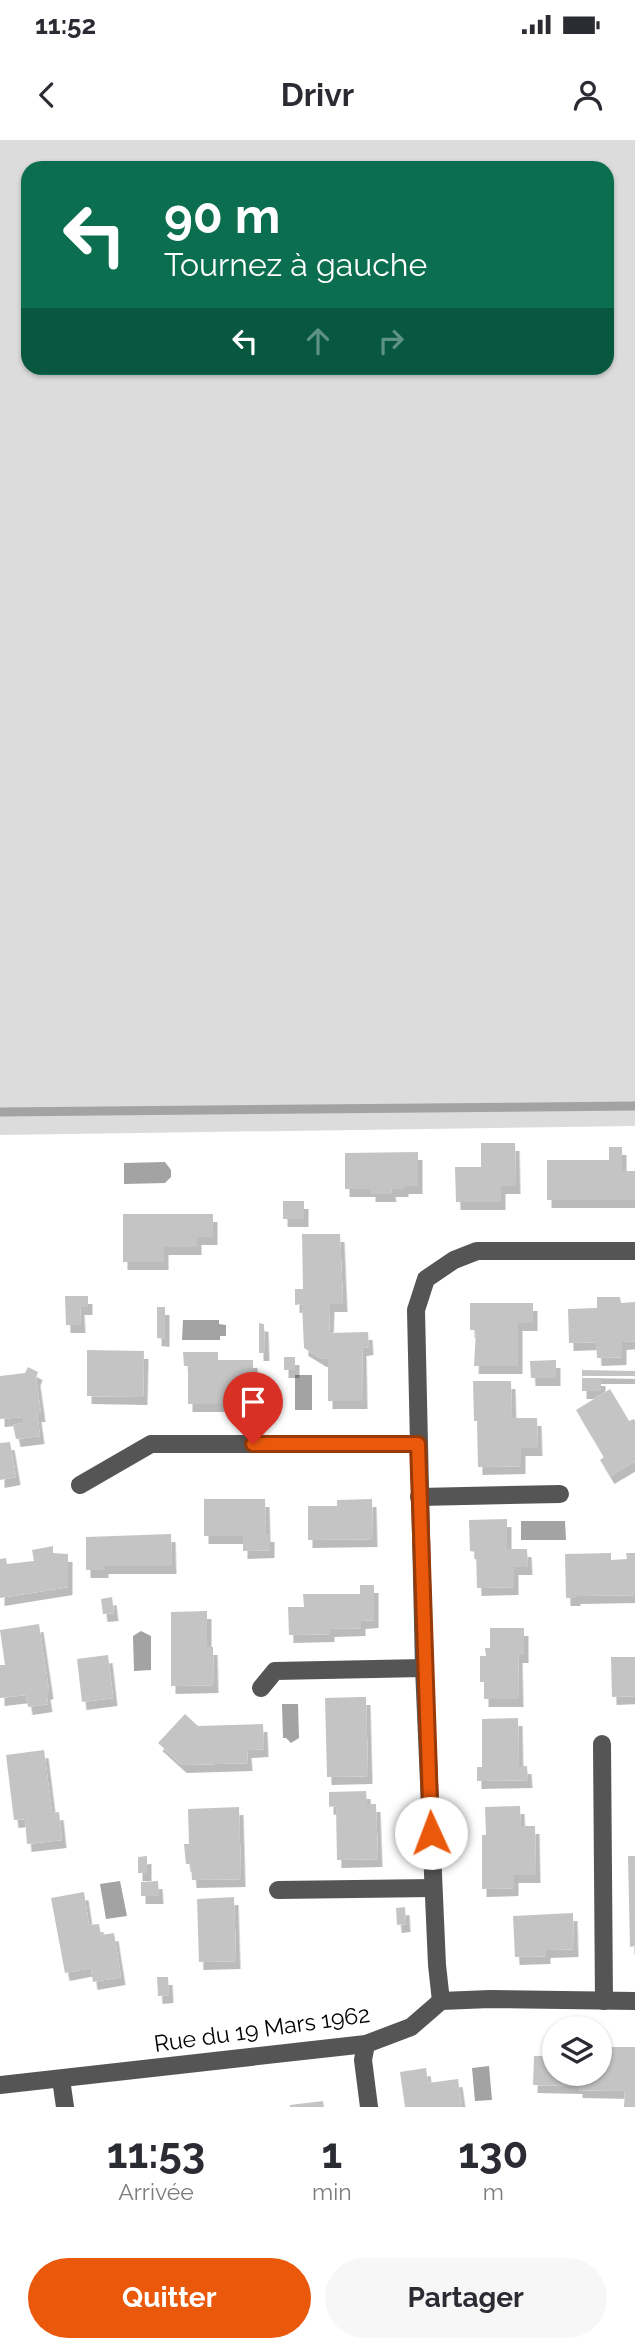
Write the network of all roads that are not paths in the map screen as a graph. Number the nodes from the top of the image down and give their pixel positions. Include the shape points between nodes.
1 (635, 1251) edge
2 (418, 1444) junction
3 (80, 1485) dead end
4 (560, 1494) dead end
5 (419, 1497) junction
6 (424, 1668) junction
7 (261, 1688) dead end
8 (602, 1744) dead end
9 (433, 1888) junction
10 (278, 1890) dead end
11 (441, 2001) junction
12 (604, 2001) junction
13 (635, 2001) edge
14 (366, 2044) junction
15 (61, 2080) junction
16 (0, 2085) edge
17 (65, 2107) edge
18 (369, 2107) edge

1 - 2 street via 477,1251 426,1279 415,1310
2 - 3 street via 150,1444
2 - 5 street
4 - 5 street
5 - 6 street
6 - 7 street via 275,1671
6 - 9 street
8 - 12 street
9 - 10 street
9 - 11 street
11 - 12 street
11 - 14 street, Rue du 19 Mars 1962 via 411,2027
12 - 13 street
14 - 15 street, Rue du 19 Mars 1962
14 - 18 street via 363,2060
15 - 16 street, Rue du 19 Mars 1962
15 - 17 street

